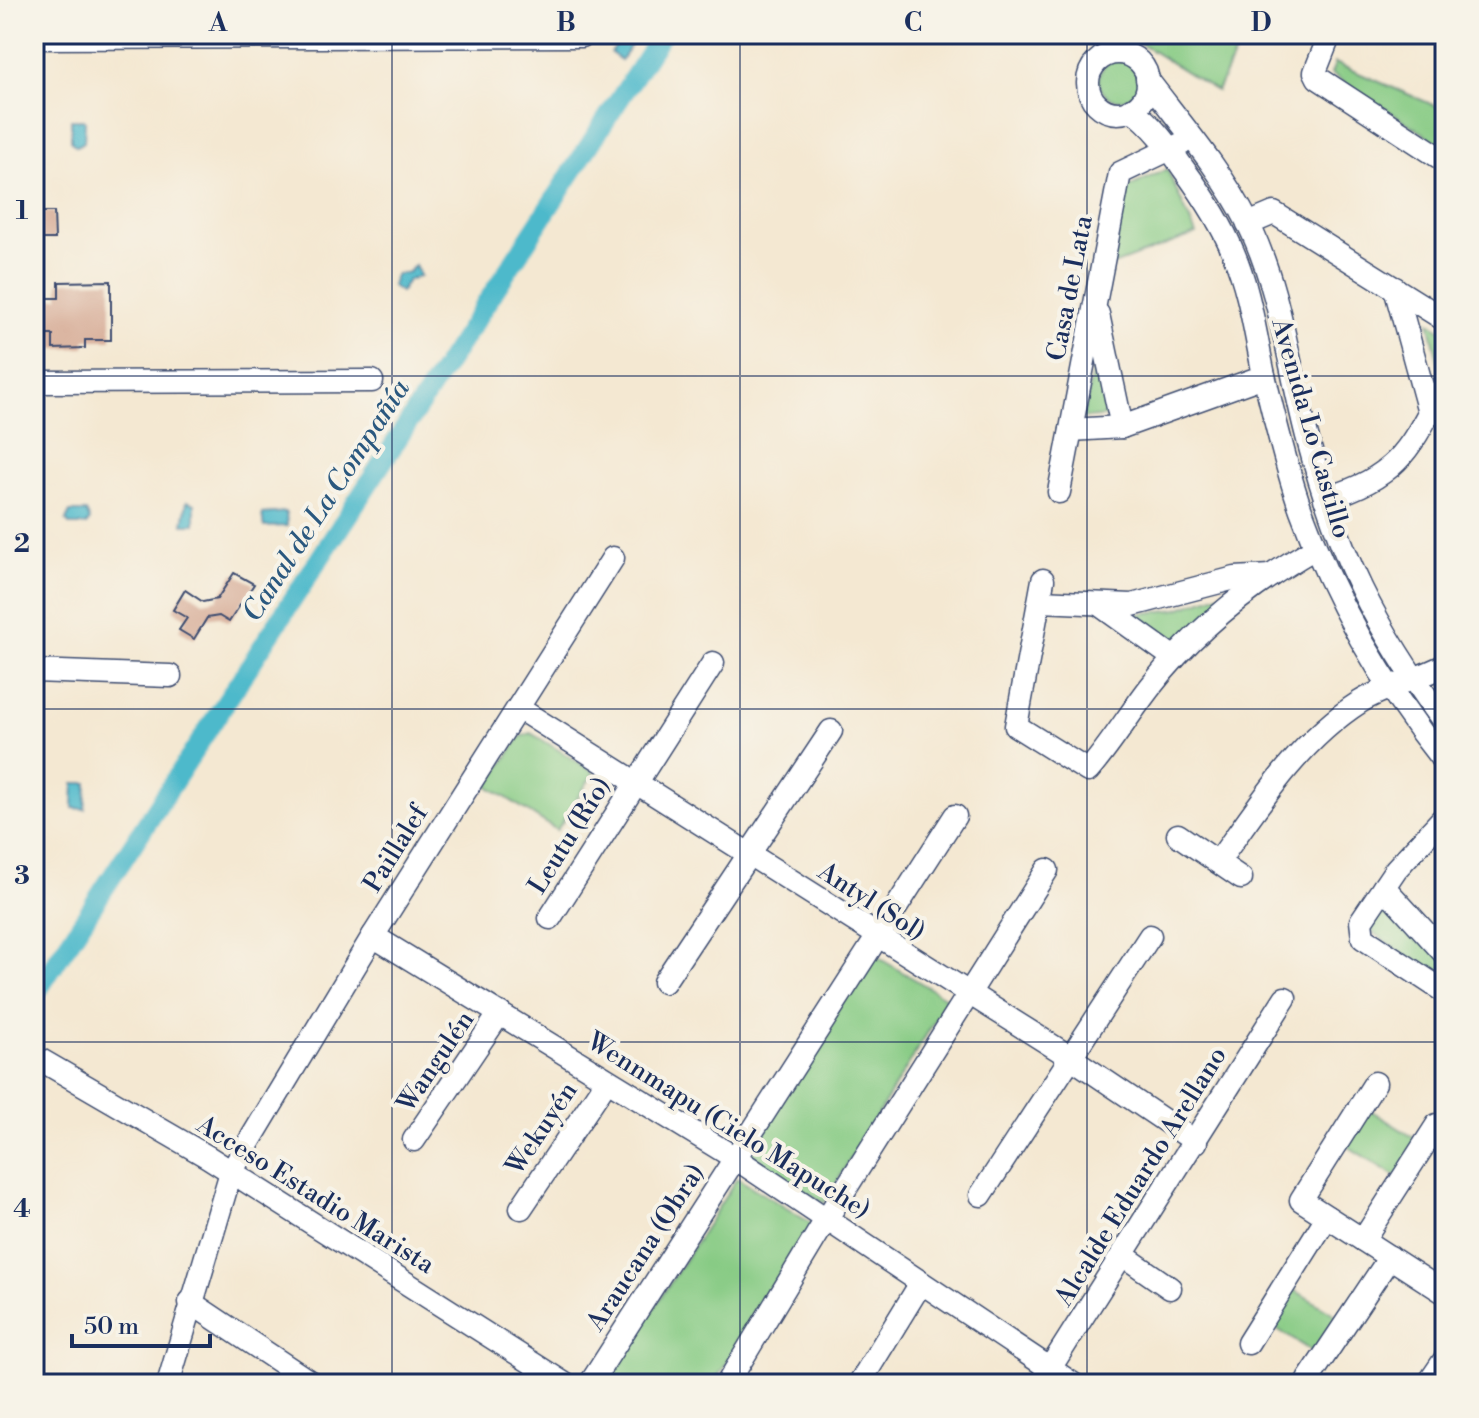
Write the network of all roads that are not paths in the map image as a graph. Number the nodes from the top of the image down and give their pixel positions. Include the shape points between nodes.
1 (1330, 34) edge
2 (581, 36) dead end
3 (34, 38) edge
4 (1147, 79) junction
5 (1131, 109) junction
6 (1192, 139) junction
7 (1170, 150) junction
8 (1445, 161) edge
9 (1248, 224) junction
10 (1395, 288) junction
11 (1095, 301) junction
12 (1445, 320) edge
13 (1264, 376) junction
14 (372, 381) dead end
15 (34, 382) edge
16 (1445, 383) edge
17 (1429, 412) junction
18 (1122, 427) junction
19 (1071, 430) junction
20 (1059, 492) dead end
21 (1325, 499) junction
22 (1315, 548) junction
23 (613, 558) dead end
24 (1270, 576) junction
25 (1100, 605) junction
26 (1174, 658) junction
27 (713, 663) dead end
28 (1445, 665) edge
29 (34, 671) edge
30 (170, 676) dead end
31 (1401, 683) junction
32 (518, 708) junction
33 (1445, 723) edge
34 (831, 731) dead end
35 (1445, 763) edge
36 (635, 783) junction
37 (955, 816) dead end
38 (1445, 816) edge
39 (1178, 835) dead end
40 (748, 855) junction
41 (1218, 862) junction
42 (1047, 870) dead end
43 (1241, 878) dead end
44 (1384, 887) junction
45 (550, 918) dead end
46 (373, 936) junction
47 (1150, 936) dead end
48 (877, 938) junction
49 (1445, 954) edge
50 (664, 982) dead end
51 (1445, 992) edge
52 (967, 995) junction
53 (1285, 998) dead end
54 (500, 1013) junction
55 (34, 1056) edge
56 (1070, 1057) junction
57 (602, 1077) junction
58 (1375, 1083) dead end
59 (1437, 1125) dead end
60 (414, 1140) dead end
61 (1196, 1142) junction
62 (735, 1158) junction
63 (231, 1172) junction
64 (981, 1195) dead end
65 (521, 1208) dead end
66 (1327, 1217) junction
67 (827, 1218) junction
68 (1363, 1240) junction
69 (1124, 1256) junction
70 (1390, 1257) junction
71 (921, 1283) junction
72 (1170, 1288) dead end
73 (1445, 1293) edge
74 (190, 1302) junction
75 (1248, 1343) dead end
76 (1445, 1359) edge
77 (1045, 1376) edge
78 (1308, 1380) dead end
79 (168, 1384) edge
80 (313, 1384) edge
81 (565, 1384) edge
82 (590, 1384) edge
83 (727, 1384) edge
84 (859, 1384) edge
85 (1073, 1384) edge
86 (1428, 1384) edge

1 - 8 street via 1315,72 1318,78
2 - 3 street
4 - 5 street via 1144,96
4 - 5 street, Avenida Lo Castillo via 1138,61 1120,53 1094,65 1088,84 1095,102 1112,112
4 - 6 street, Avenida Lo Castillo
5 - 7 street, Avenida Lo Castillo
6 - 7 street, Casa de Lata
6 - 9 street, Avenida Lo Castillo
7 - 11 street, Casa de Lata via 1120,173
7 - 13 street, Avenida Lo Castillo via 1233,252 1248,295
9 - 10 street via 1274,213
9 - 21 street, Avenida Lo Castillo via 1264,262
10 - 12 street
10 - 17 street
11 - 18 street
11 - 19 street, Casa de Lata
13 - 18 street
13 - 22 street, Avenida Lo Castillo
14 - 15 street
16 - 17 street
17 - 21 street via 1401,459 1383,475
18 - 19 street
19 - 20 street, Casa de Lata
21 - 31 street, Avenida Lo Castillo
22 - 24 street
22 - 31 street, Avenida Lo Castillo via 1340,604
23 - 32 street, Paillalef
24 - 25 street via 1235,578 1155,602
24 - 26 street via 1225,609
25 - 26 street
25 - 26 street via 1041,591 1016,726 1087,771
27 - 36 street, Leutu (Río)
28 - 31 street
29 - 30 street
31 - 33 street, Avenida Lo Castillo
31 - 35 street, Avenida Lo Castillo
31 - 41 street via 1326,727 1274,783
32 - 36 street, Antyl (Sol)
32 - 46 street, Paillalef
34 - 40 street
36 - 40 street, Antyl (Sol)
36 - 45 street, Leutu (Río)
37 - 48 street, Araucana (Obra)
38 - 44 street
39 - 41 street
40 - 48 street, Antyl (Sol)
40 - 50 street
41 - 43 street
42 - 52 street
44 - 49 street
44 - 51 street via 1361,921 1363,938
46 - 54 street, Wennmapu (Cielo Mapuche)
46 - 63 street, Paillalef
47 - 56 street
48 - 52 street, Antyl (Sol)
48 - 62 street, Araucana (Obra)
52 - 56 street, Antyl (Sol)
52 - 67 street
53 - 61 street, Alcalde Eduardo Arellano
54 - 57 street, Wennmapu (Cielo Mapuche)
54 - 60 street, Wangulén
55 - 63 street, Acceso Estadio Marista
56 - 61 street, Antyl (Sol)
56 - 64 street
57 - 62 street, Wennmapu (Cielo Mapuche)
57 - 65 street, Wekuyén via 601,1089
58 - 66 street via 1301,1200
59 - 68 street
61 - 69 street, Alcalde Eduardo Arellano
62 - 67 street, Wennmapu (Cielo Mapuche)
62 - 82 street, Araucana (Obra)
63 - 74 street, Paillalef
63 - 81 street, Acceso Estadio Marista
66 - 68 street
66 - 75 street
67 - 71 street, Wennmapu (Cielo Mapuche)
67 - 83 street
68 - 70 street
69 - 72 street
69 - 77 street, Alcalde Eduardo Arellano
70 - 73 street
70 - 78 street
71 - 77 street, Wennmapu (Cielo Mapuche)
71 - 84 street
74 - 79 street, Paillalef
74 - 80 street
76 - 86 street
77 - 85 street, Wennmapu (Cielo Mapuche)

